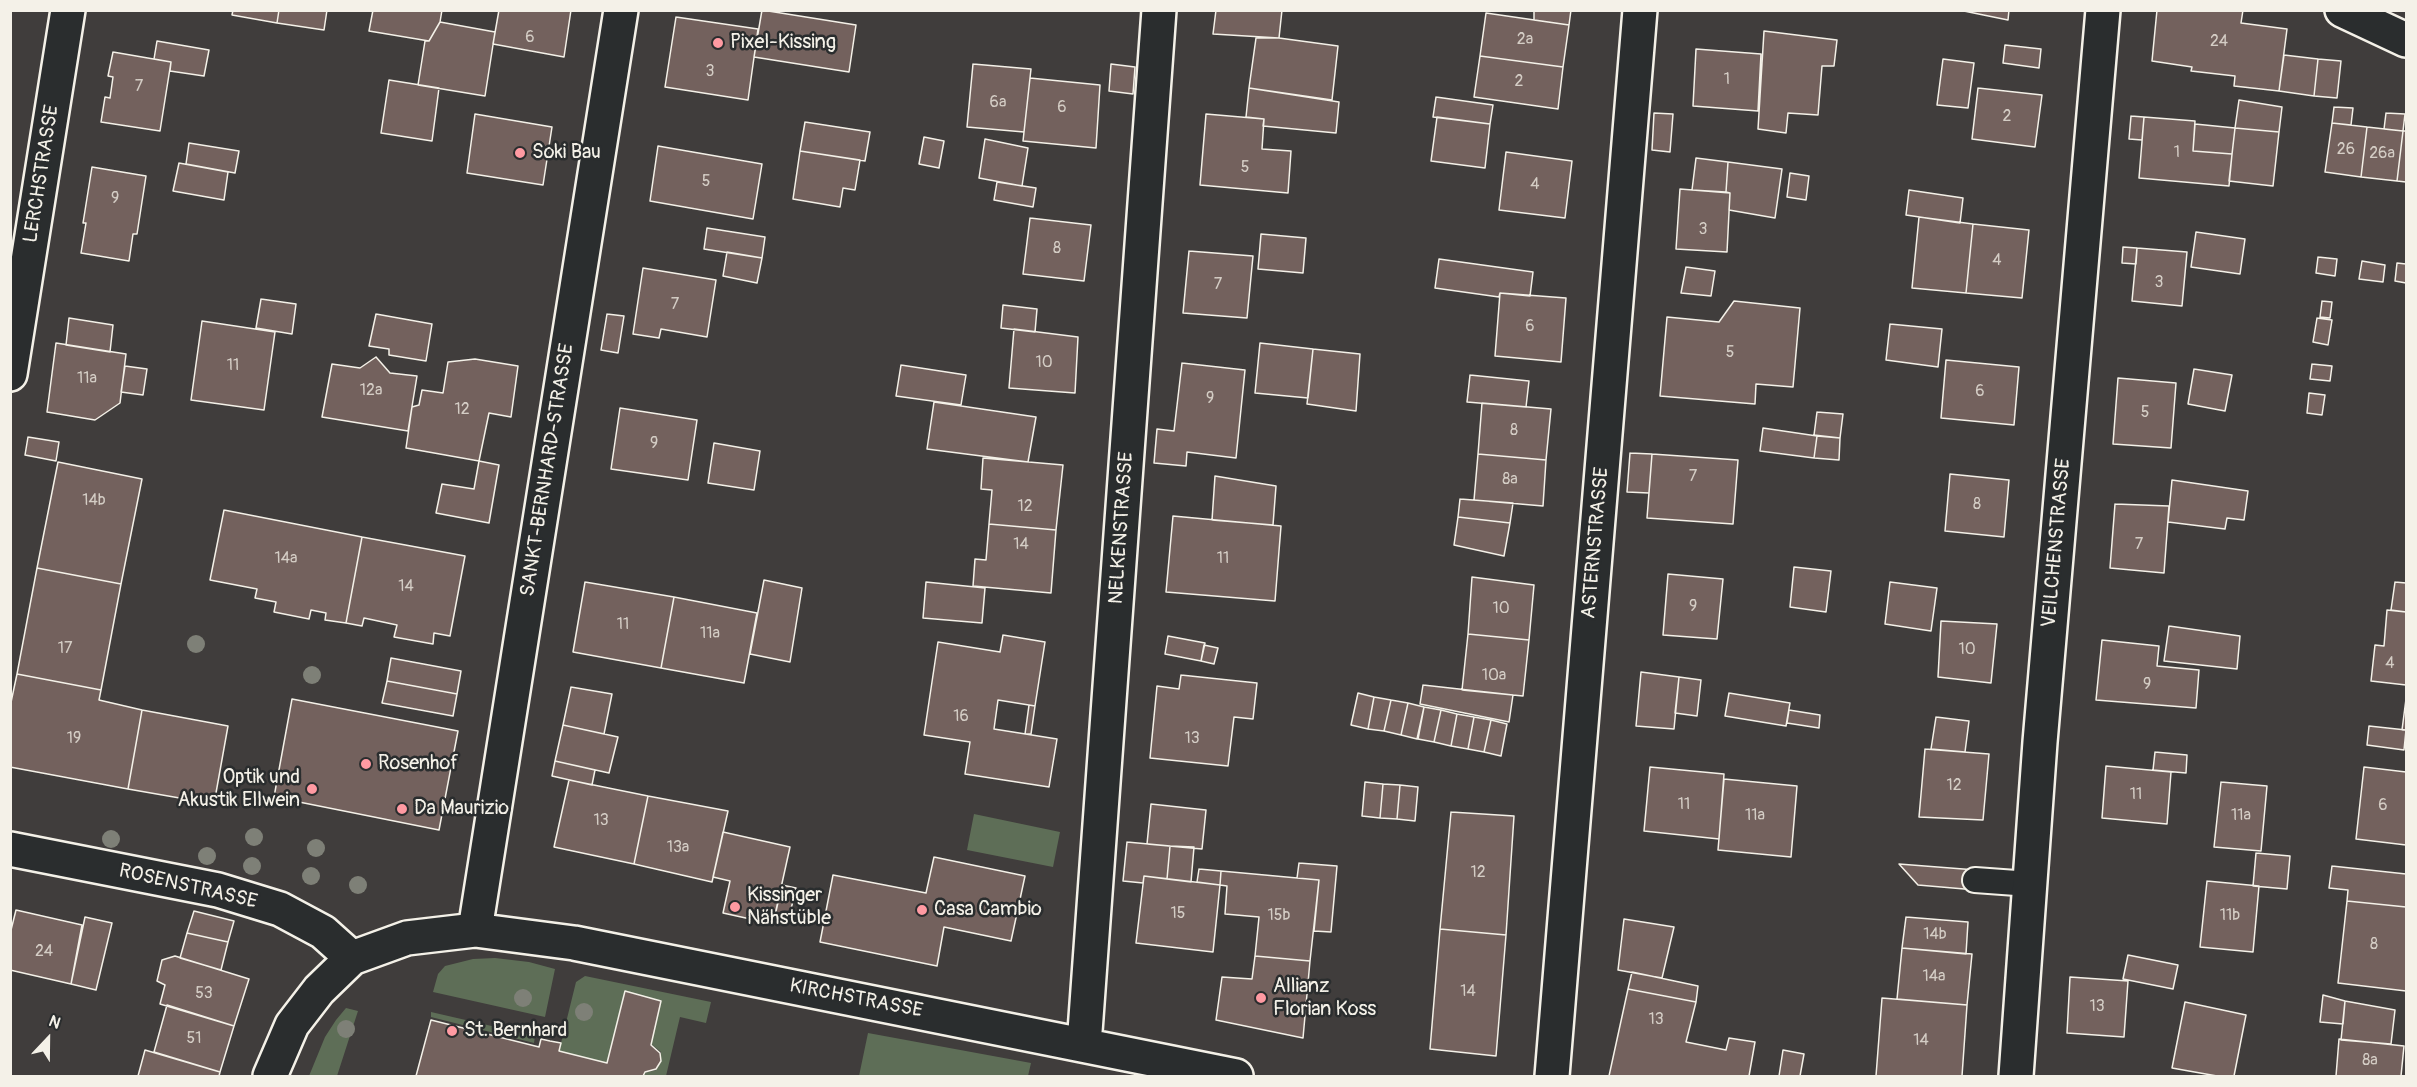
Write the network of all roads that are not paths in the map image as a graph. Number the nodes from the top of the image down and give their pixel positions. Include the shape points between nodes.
1 (68, 10) edge
2 (621, 10) edge
3 (1159, 10) edge
4 (1640, 10) edge
5 (2103, 10) edge
6 (2342, 10) edge
7 (2406, 40) edge
8 (10, 374) edge
9 (10, 849) edge
10 (1975, 880) dead end
11 (2030, 884) junction
12 (475, 930) junction
13 (352, 958) junction
14 (1084, 1045) junction
15 (270, 1077) edge
16 (1236, 1077) edge
17 (1552, 1077) edge
18 (2016, 1077) edge

1 - 8 street, LERCHSTRASSE
2 - 12 street, SANKT-BERNHARD-STRASSE
3 - 14 street, NELKENSTRASSE
4 - 17 street, ASTERNSTRASSE
5 - 11 street, VEILCHENSTRASSE
6 - 7 street
9 - 13 street, ROSENSTRASSE via 218,890 280,909 323,932
10 - 11 lane
11 - 18 street, VEILCHENSTRASSE
12 - 13 street, KIRCHSTRASSE via 407,938
12 - 14 street, KIRCHSTRASSE via 574,943
13 - 15 street via 292,1024
14 - 16 street, KIRCHSTRASSE

